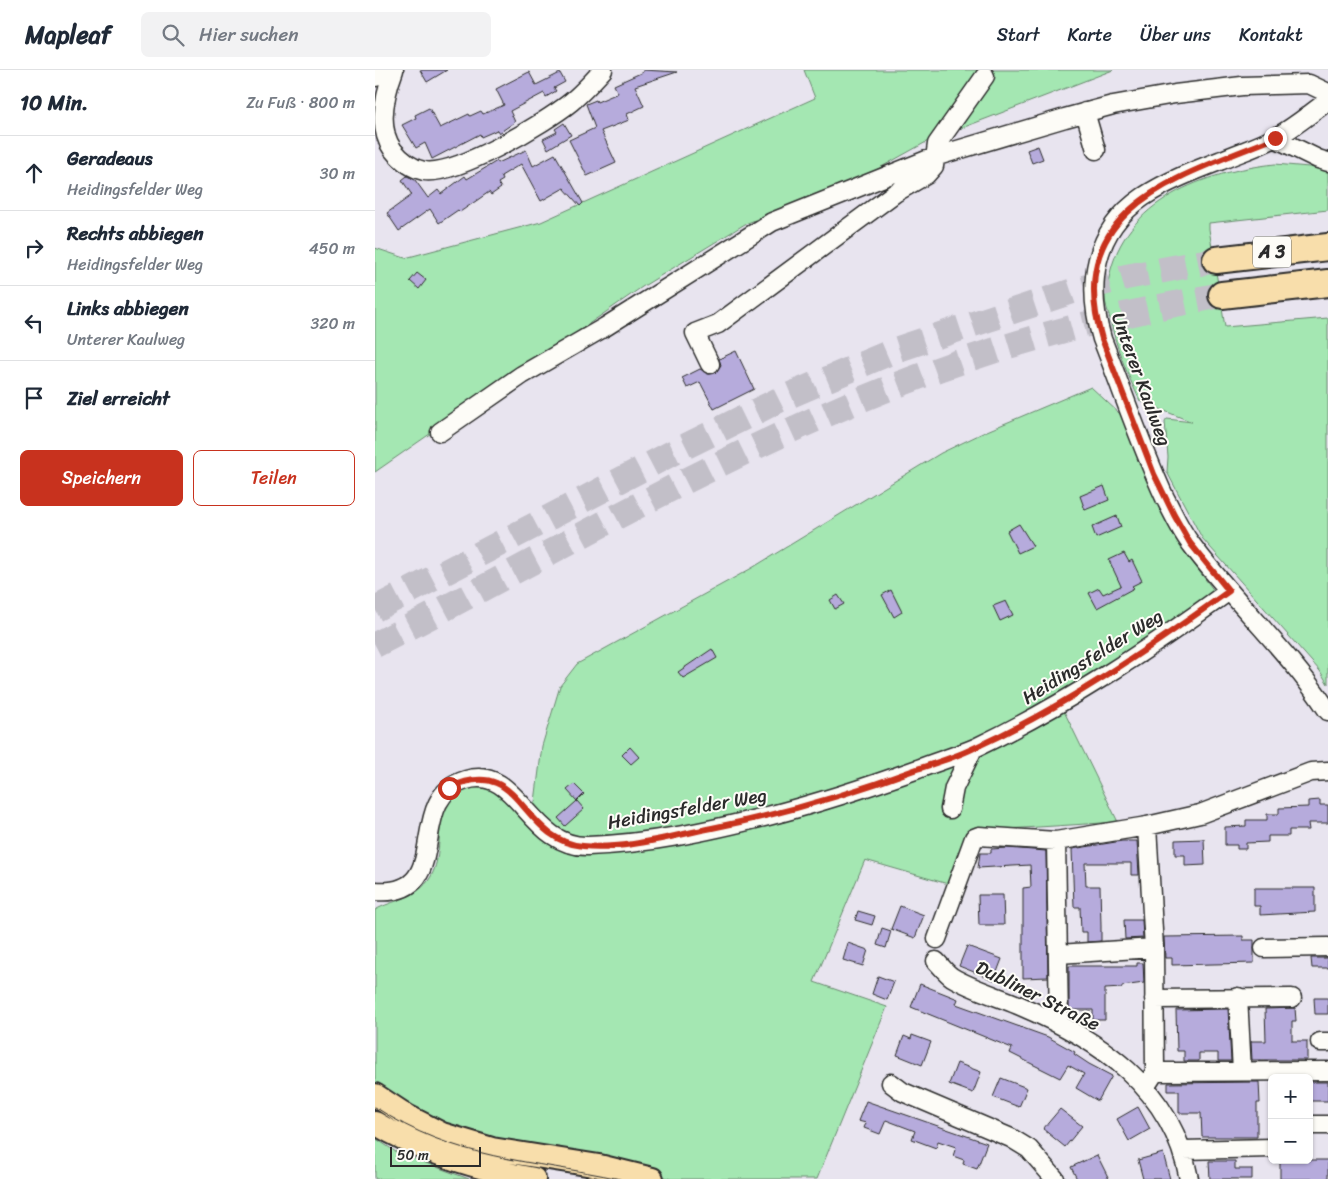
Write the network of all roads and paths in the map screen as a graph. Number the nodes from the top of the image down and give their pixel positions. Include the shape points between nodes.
1 (603, 70) edge
2 (394, 71) edge
3 (985, 76) dead end
4 (375, 77) edge
5 (1328, 93) edge
6 (1328, 101) edge
7 (1085, 112) junction
8 (1275, 138) junction
9 (1095, 150) dead end
10 (934, 157) junction
11 (1328, 162) edge
12 (1328, 247) edge
13 (1216, 260) tunnel mouth
14 (1328, 284) edge
15 (1222, 295) tunnel mouth
16 (710, 364) dead end
17 (440, 432) dead end
18 (1229, 591) junction
19 (1328, 710) edge
20 (973, 749) junction
21 (1328, 771) edge
22 (950, 809) dead end
23 (1147, 826) junction
24 (1056, 841) junction
25 (375, 891) edge
26 (937, 939) dead end
27 (1328, 947) edge
28 (1154, 948) junction
29 (1264, 948) dead end
30 (1058, 954) junction
31 (936, 961) dead end
32 (1238, 997) junction
33 (1292, 998) dead end
34 (1154, 999) junction
35 (1059, 1024) junction
36 (1242, 1071) junction
37 (1328, 1071) edge
38 (1284, 1074) edge
39 (1306, 1074) edge
40 (1150, 1079) junction
41 (891, 1084) dead end
42 (375, 1095) edge
43 (375, 1124) edge
44 (1313, 1125) edge
45 (1328, 1125) edge
46 (1268, 1148) edge
47 (1183, 1150) junction
48 (534, 1179) edge
49 (652, 1179) edge
50 (1055, 1179) edge
51 (1189, 1179) edge

1 - 2 street via 572,101 542,123 472,159 425,171 402,162 386,140 384,116
2 - 4 street
3 - 10 street via 937,144
5 - 7 street via 1309,84 1242,86 1175,94
6 - 8 street, Unterer Kaulweg
7 - 9 street
7 - 10 street
8 - 11 street
8 - 18 street, Unterer Kaulweg via 1143,197 1113,228 1097,259 1093,281 1100,331 1154,474 1190,543
10 - 16 street via 933,166 926,175 895,193 718,324 695,334
10 - 17 street via 772,222 522,376
12 - 13 highway, A 3
14 - 15 highway, A 3
18 - 19 street, Unterer Kaulweg via 1307,679
18 - 20 street, Heidingsfelder Weg via 1128,662 1057,706
20 - 22 street via 954,788
20 - 25 street, Heidingsfelder Weg via 816,804 743,822 620,845 583,846 559,841 544,831 513,794 497,782 483,778 467,780 449,788 431,816 424,868 411,884 395,892
21 - 23 street via 1311,772 1200,814
23 - 24 street
23 - 28 street
24 - 26 street via 974,838
24 - 30 street
27 - 29 street
28 - 30 street
28 - 34 street
30 - 35 street
31 - 35 street, Dubliner Straße via 951,976
32 - 33 street
32 - 34 street
32 - 36 street
34 - 40 street
35 - 40 street, Dubliner Straße via 1128,1069
36 - 38 street
36 - 40 street
37 - 39 street
40 - 47 street, Dubliner Straße
41 - 50 street via 1011,1138 1029,1149
42 - 49 main road via 442,1134 492,1149 599,1166
43 - 48 main road via 438,1155 486,1170
44 - 45 street
46 - 47 street
47 - 51 street, Dubliner Straße

